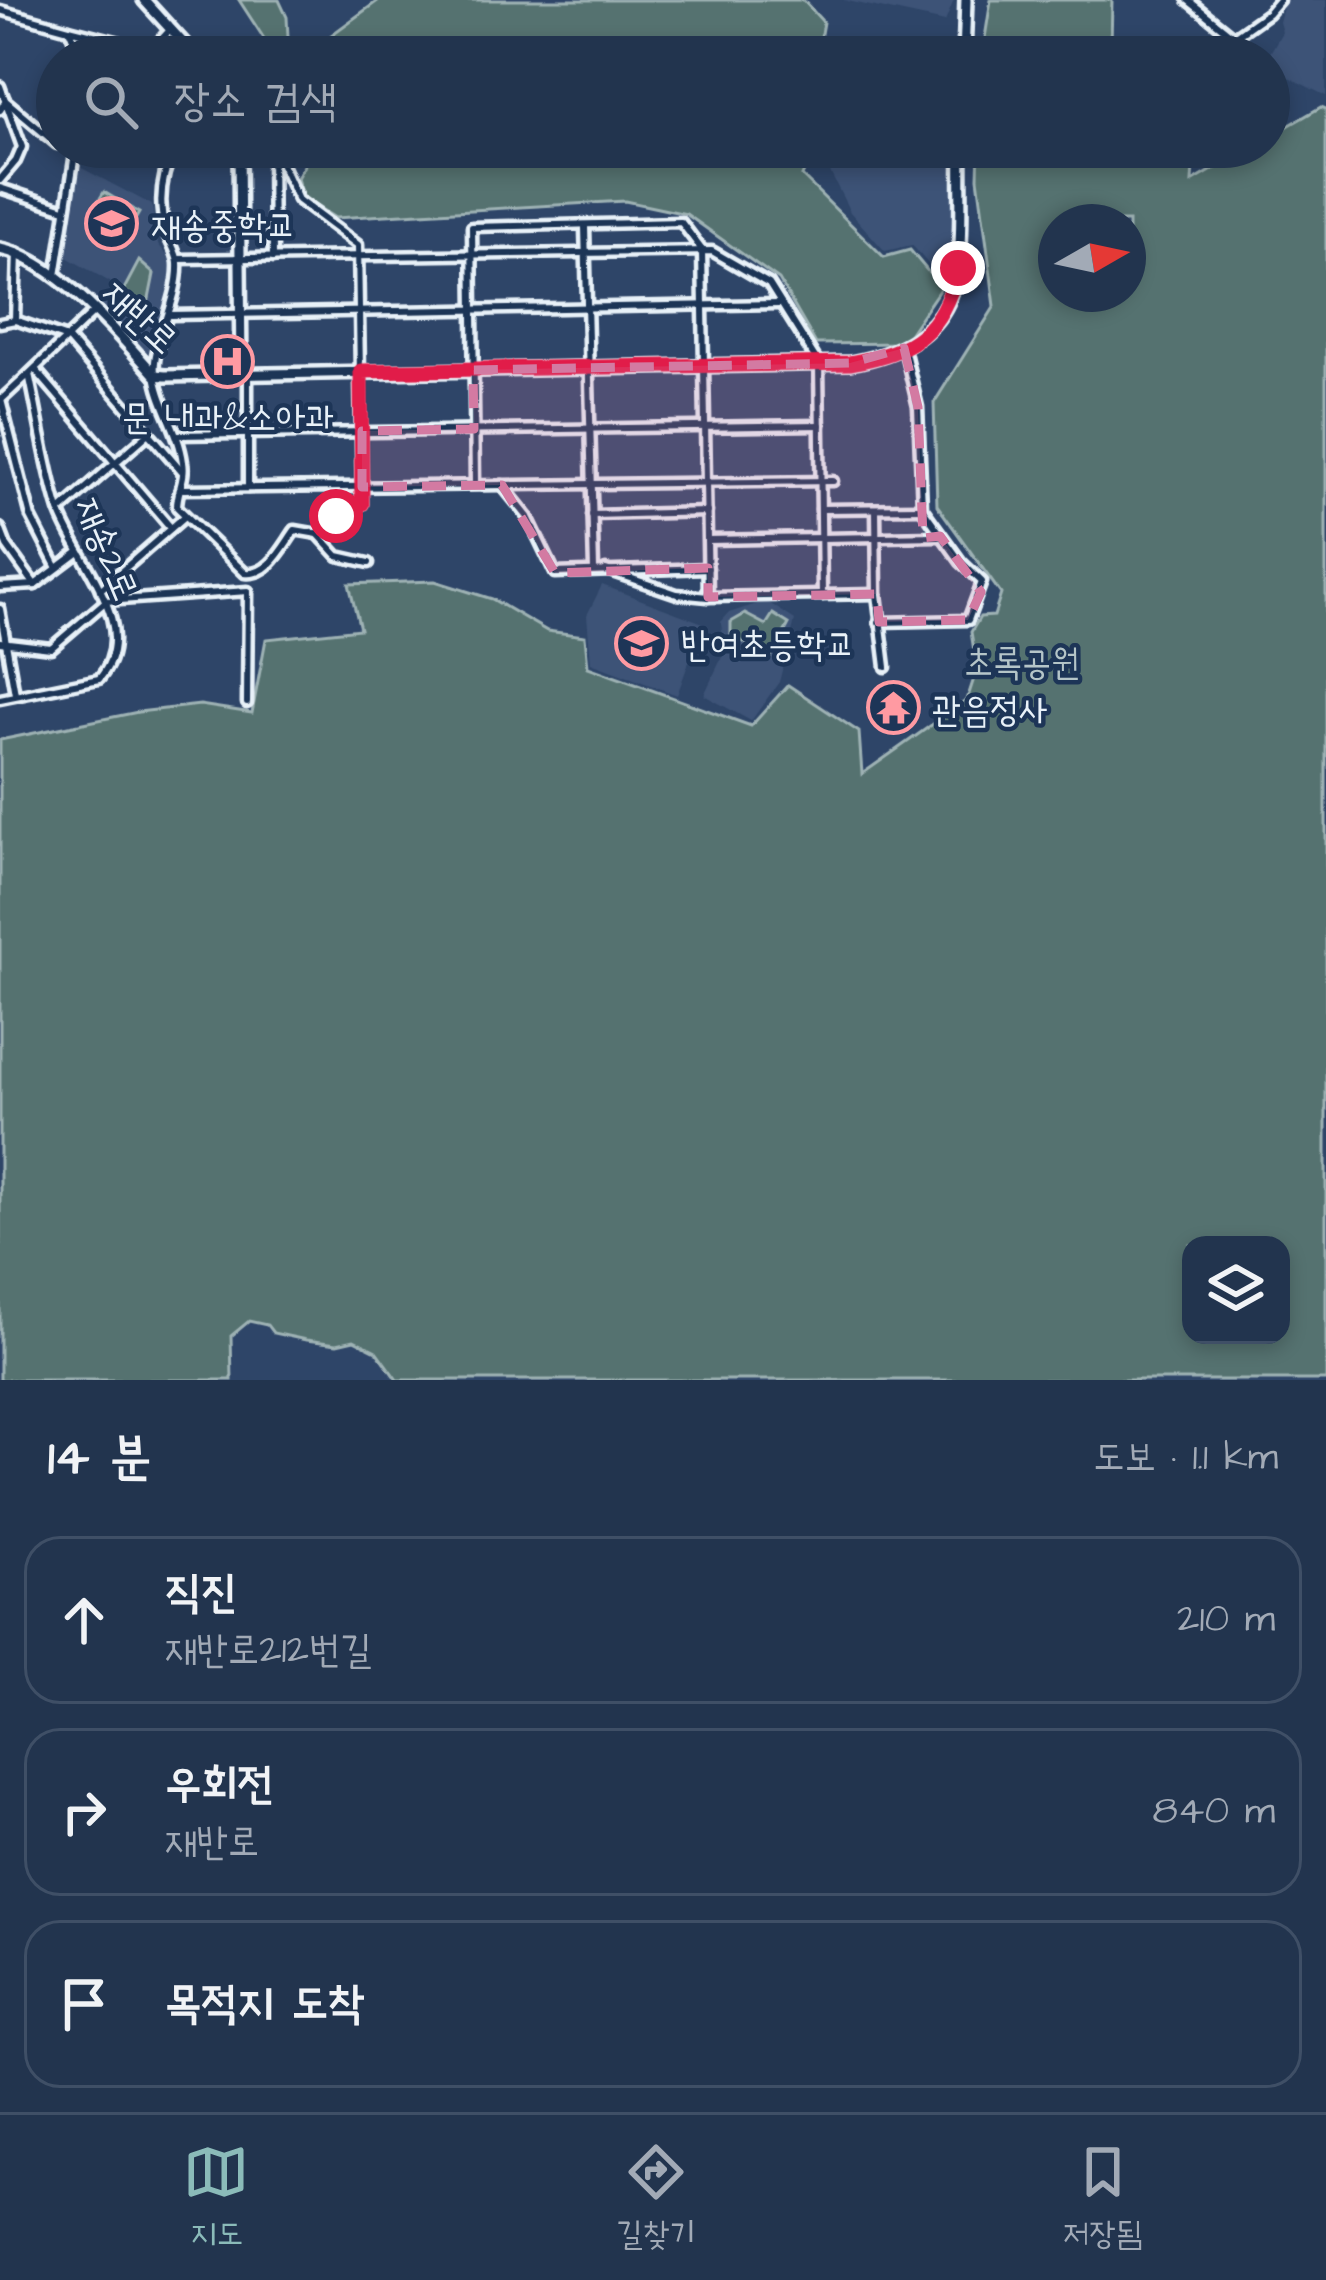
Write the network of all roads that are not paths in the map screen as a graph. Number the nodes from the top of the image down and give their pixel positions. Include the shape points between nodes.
1 (15, 0) edge
2 (144, 0) edge
3 (966, 0) edge
4 (1188, 0) edge
5 (1279, 0) edge
6 (0, 10) edge
7 (11, 13) junction
8 (69, 28) junction
9 (170, 29) junction
10 (72, 36) edge
11 (99, 36) edge
12 (164, 36) edge
13 (176, 36) edge
14 (965, 36) edge
15 (1233, 36) edge
16 (1235, 36) edge
17 (0, 86) edge
18 (6, 101) junction
19 (0, 110) edge
20 (36, 126) edge
21 (73, 168) edge
22 (166, 168) edge
23 (239, 168) edge
24 (273, 168) edge
25 (283, 168) edge
26 (960, 168) edge
27 (0, 184) edge
28 (67, 210) junction
29 (585, 227) junction
30 (0, 249) edge
31 (702, 250) junction
32 (17, 252) junction
33 (585, 253) junction
34 (472, 255) junction
35 (358, 257) junction
36 (273, 258) junction
37 (178, 259) junction
38 (240, 259) junction
39 (55, 279) junction
40 (782, 304) junction
41 (703, 306) junction
42 (587, 308) junction
43 (98, 309) junction
44 (472, 310) junction
45 (359, 312) junction
46 (240, 314) junction
47 (171, 315) junction
48 (15, 320) junction
49 (0, 323) edge
50 (67, 338) junction
51 (904, 348) junction
52 (819, 364) junction
53 (705, 366) junction
54 (588, 368) junction
55 (473, 370) junction
56 (361, 371) junction
57 (32, 372) junction
58 (244, 374) junction
59 (154, 375) junction
60 (1, 401) edge
61 (820, 425) junction
62 (706, 427) junction
63 (590, 428) junction
64 (474, 429) junction
65 (362, 430) junction
66 (148, 433) junction
67 (248, 434) junction
68 (178, 435) junction
69 (115, 463) junction
70 (184, 474) junction
71 (833, 481) dead end
72 (821, 482) junction
73 (502, 484) junction
74 (707, 484) junction
75 (475, 485) junction
76 (592, 485) junction
77 (362, 487) junction
78 (248, 488) junction
79 (181, 489) junction
80 (922, 508) junction
81 (821, 509) junction
82 (876, 509) junction
83 (60, 511) junction
84 (707, 512) junction
85 (592, 515) junction
86 (184, 516) junction
87 (0, 528) edge
88 (171, 528) junction
89 (318, 534) junction
90 (940, 536) junction
91 (822, 538) junction
92 (877, 538) junction
93 (708, 540) junction
94 (79, 552) junction
95 (369, 563) dead end
96 (57, 568) junction
97 (708, 568) junction
98 (594, 570) junction
99 (607, 570) junction
100 (35, 585) junction
101 (0, 587) edge
102 (100, 590) junction
103 (877, 594) junction
104 (823, 595) junction
105 (708, 597) junction
106 (106, 601) junction
107 (0, 609) edge
108 (879, 622) junction
109 (2, 642) edge
110 (886, 667) dead end
111 (15, 696) junction
112 (0, 699) edge
113 (247, 703) dead end

1 - 7 street
2 - 9 main road
3 - 14 main road
4 - 15 street
5 - 16 street
6 - 7 street
7 - 8 street
8 - 10 street
8 - 11 street
9 - 12 street
9 - 13 main road
17 - 18 street
18 - 19 street
18 - 20 street
18 - 27 street via 22,147
21 - 28 street
22 - 37 street via 161,205
23 - 38 main road
24 - 36 street
25 - 35 street via 298,200 358,244
26 - 51 main road via 955,281 925,337
27 - 28 street
28 - 39 street
29 - 31 street via 681,222
29 - 33 street
29 - 34 street via 472,227
30 - 32 main road, 재반로
31 - 33 street
31 - 40 street via 769,284
31 - 41 street
32 - 39 main road, 재반로
32 - 48 street
33 - 34 street
33 - 42 street
34 - 35 street
34 - 44 street
35 - 36 street
35 - 45 street
36 - 38 street
37 - 38 street
37 - 47 street
38 - 46 main road
39 - 43 main road, 재반로
40 - 41 street
40 - 52 street
41 - 42 street
41 - 53 street
42 - 44 street
42 - 54 street
43 - 50 street
43 - 59 main road, 재반로
44 - 45 street
44 - 55 street
45 - 46 street
45 - 56 street
46 - 47 street
46 - 58 main road
47 - 59 street
48 - 49 street
48 - 50 street, 재반로
50 - 57 street
50 - 66 street
51 - 52 main road
51 - 80 street via 918,407
52 - 53 main road
52 - 61 street
53 - 54 main road
53 - 62 street
54 - 55 main road
54 - 63 street
55 - 56 main road
55 - 64 street
56 - 58 main road, 재반로
56 - 65 street
57 - 60 street
57 - 69 street
57 - 83 street, 재송2로
58 - 59 main road, 재반로
58 - 67 street
59 - 68 street
60 - 96 street via 31,517
61 - 62 street
61 - 72 street
62 - 63 street
62 - 74 street
63 - 64 street
63 - 76 street
64 - 65 street
64 - 75 street
65 - 67 street
65 - 77 street
66 - 69 street
66 - 70 street
67 - 68 street
67 - 78 street
68 - 70 street
69 - 83 street
69 - 88 street
70 - 79 street
71 - 72 street
72 - 74 street
72 - 81 street
73 - 75 street
73 - 76 street
73 - 98 street via 555,573
74 - 76 street
74 - 84 street
75 - 77 street
76 - 85 street
77 - 78 street
77 - 89 street via 362,504
78 - 79 street
79 - 86 street
80 - 82 street
80 - 90 street
81 - 82 street
81 - 91 street
82 - 92 street
83 - 94 street, 재송2로
84 - 85 street
84 - 93 street
85 - 98 street
86 - 88 street
86 - 89 street via 245,573 264,570 295,530
87 - 100 street
88 - 102 street
89 - 95 street via 338,556
90 - 92 street
90 - 108 street via 982,582 968,620
91 - 92 street
91 - 93 street
91 - 104 street
92 - 103 street
93 - 97 street
94 - 96 street
94 - 102 street, 재송2로
96 - 100 street
97 - 99 street
97 - 105 street
98 - 99 street
99 - 105 street
100 - 101 street
102 - 106 street, 재송2로
103 - 104 street
103 - 108 street
104 - 105 street
106 - 109 street via 51,648
106 - 111 street, 재송2로 via 114,645 99,679
106 - 113 street via 248,590
107 - 109 street
108 - 110 street
109 - 111 street
111 - 112 street, 재송2로

